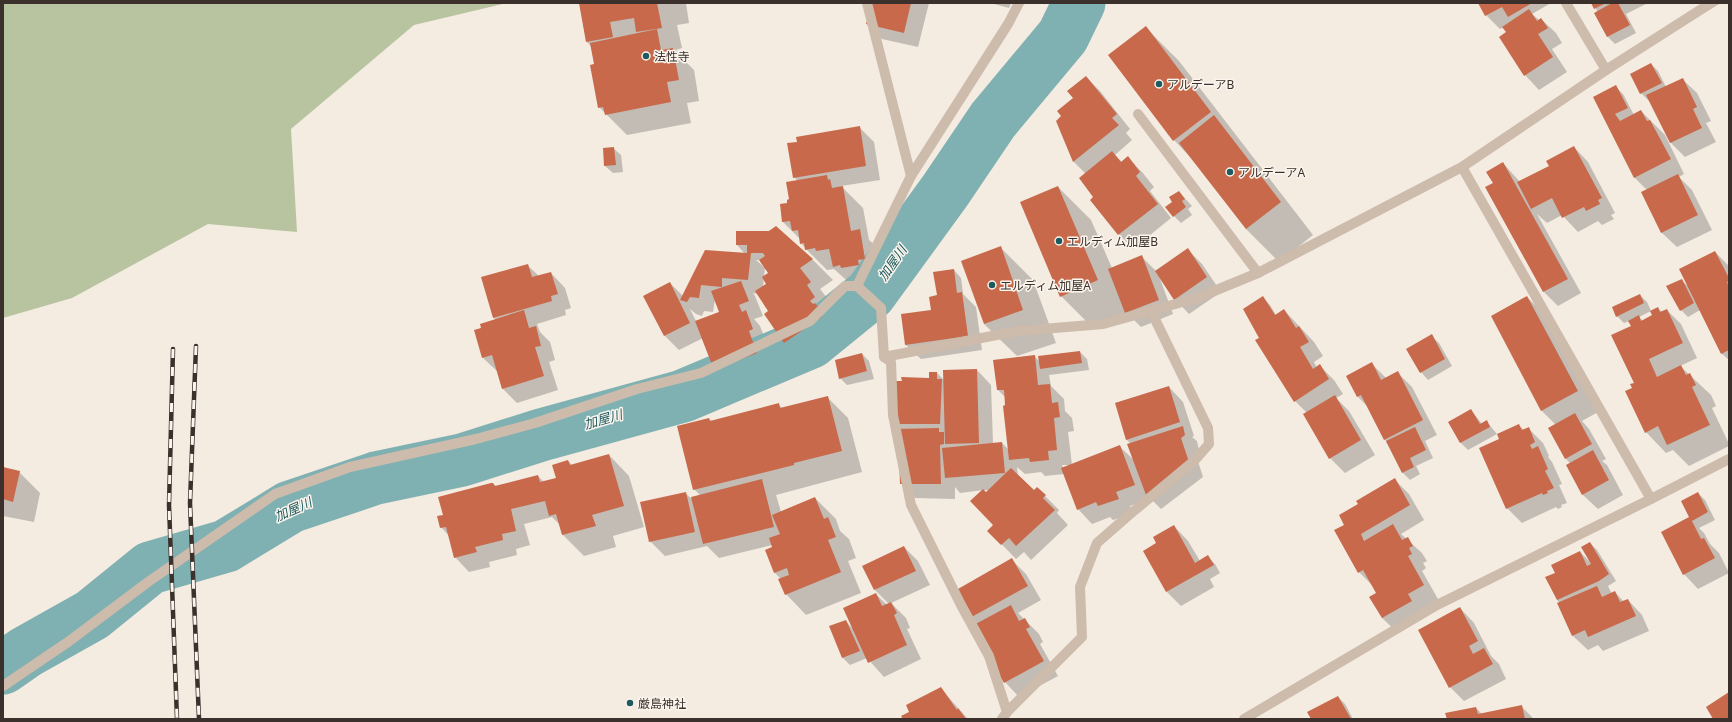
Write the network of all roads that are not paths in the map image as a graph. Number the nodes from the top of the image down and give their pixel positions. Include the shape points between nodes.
1 (868, 3) edge
2 (1019, 3) edge
3 (1566, 3) edge
4 (1711, 3) edge
5 (1606, 70) junction
6 (1138, 114) dead end
7 (1462, 167) junction
8 (910, 176) junction
9 (1258, 273) junction
10 (858, 286) junction
11 (1152, 311) junction
12 (884, 357) junction
13 (1729, 459) edge
14 (1651, 499) junction
15 (3, 686) edge
16 (1004, 715) edge
17 (1244, 719) edge

1 - 8 street
2 - 8 street
3 - 5 street
4 - 5 street
5 - 7 street
6 - 9 street
7 - 9 street
7 - 14 street
8 - 10 street
9 - 11 street via 1197,298
10 - 12 street via 881,308
10 - 15 street via 845,286 810,321 701,373 637,389 535,423 476,439 350,467 275,494
11 - 12 street via 1103,324 1018,331
11 - 16 street via 1208,428 1209,444 1195,460 1097,543 1080,587 1082,637
12 - 16 street via 891,362 893,414 911,505 960,605 989,656
13 - 14 street
14 - 17 street via 1437,605

